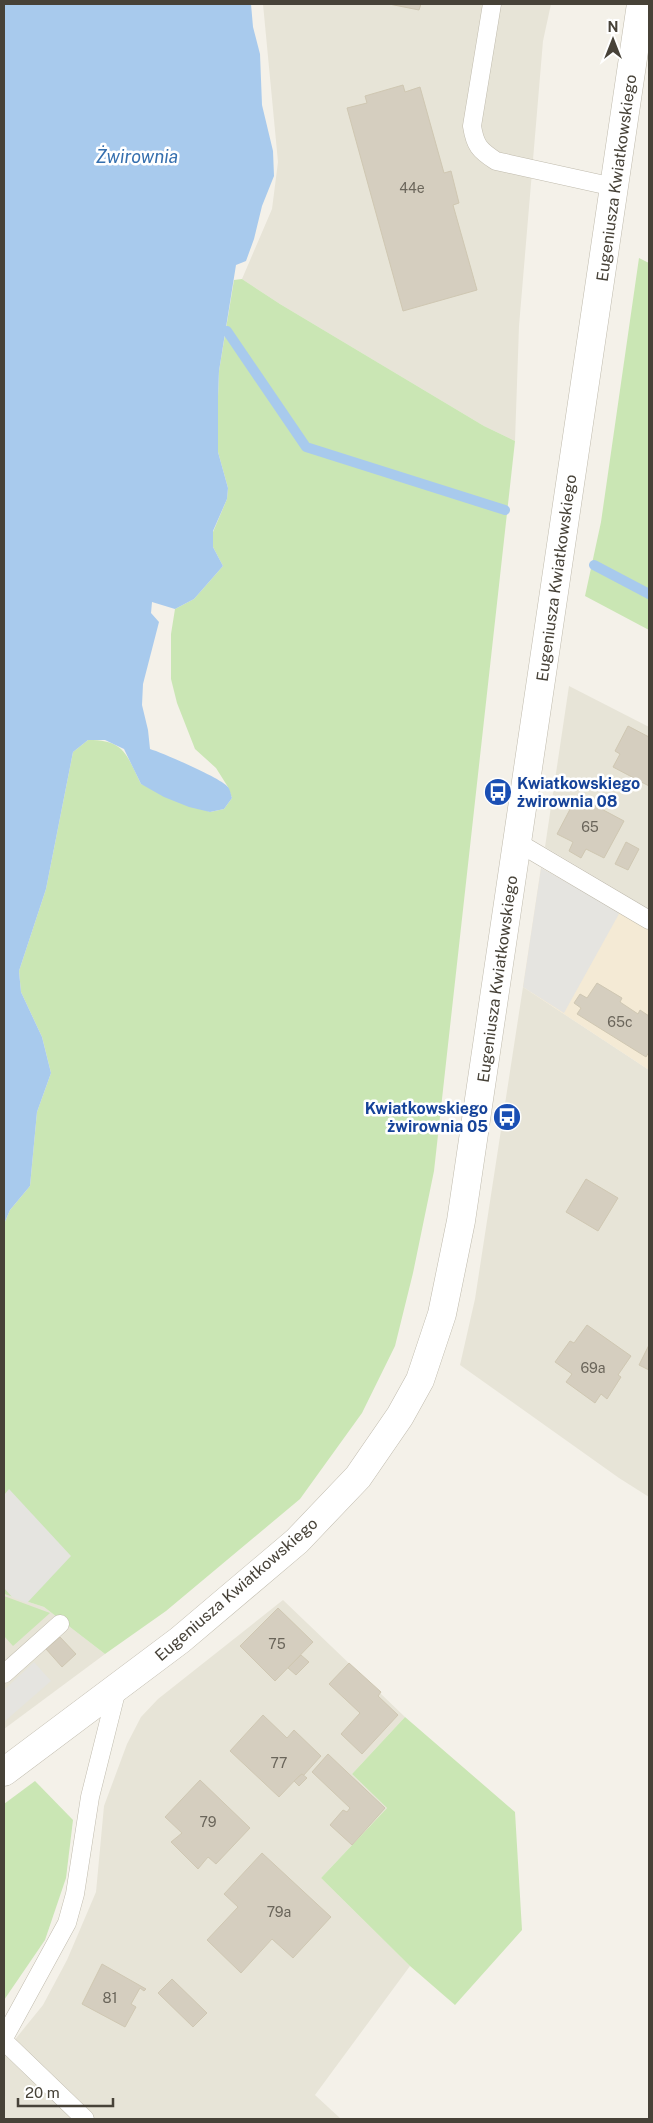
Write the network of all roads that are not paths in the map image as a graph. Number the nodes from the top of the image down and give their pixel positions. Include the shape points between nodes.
1 (492, 4) edge
2 (642, 4) edge
3 (614, 187) junction
4 (517, 842) junction
5 (649, 920) edge
6 (60, 1624) dead end
7 (4, 1674) edge
8 (117, 1689) junction
9 (4, 1772) edge
10 (4, 2040) edge
11 (85, 2119) edge

1 - 3 lane via 472,126 474,140 496,161
2 - 3 street, Eugeniusza Kwiatkowskiego
3 - 4 street, Eugeniusza Kwiatkowskiego
4 - 5 lane
4 - 8 street, Eugeniusza Kwiatkowskiego via 461,1221 442,1314 420,1380 400,1416 358,1477 297,1541
6 - 7 lane
8 - 9 street, Eugeniusza Kwiatkowskiego
8 - 10 lane via 90,1797 75,1894 67,1923
10 - 11 lane

